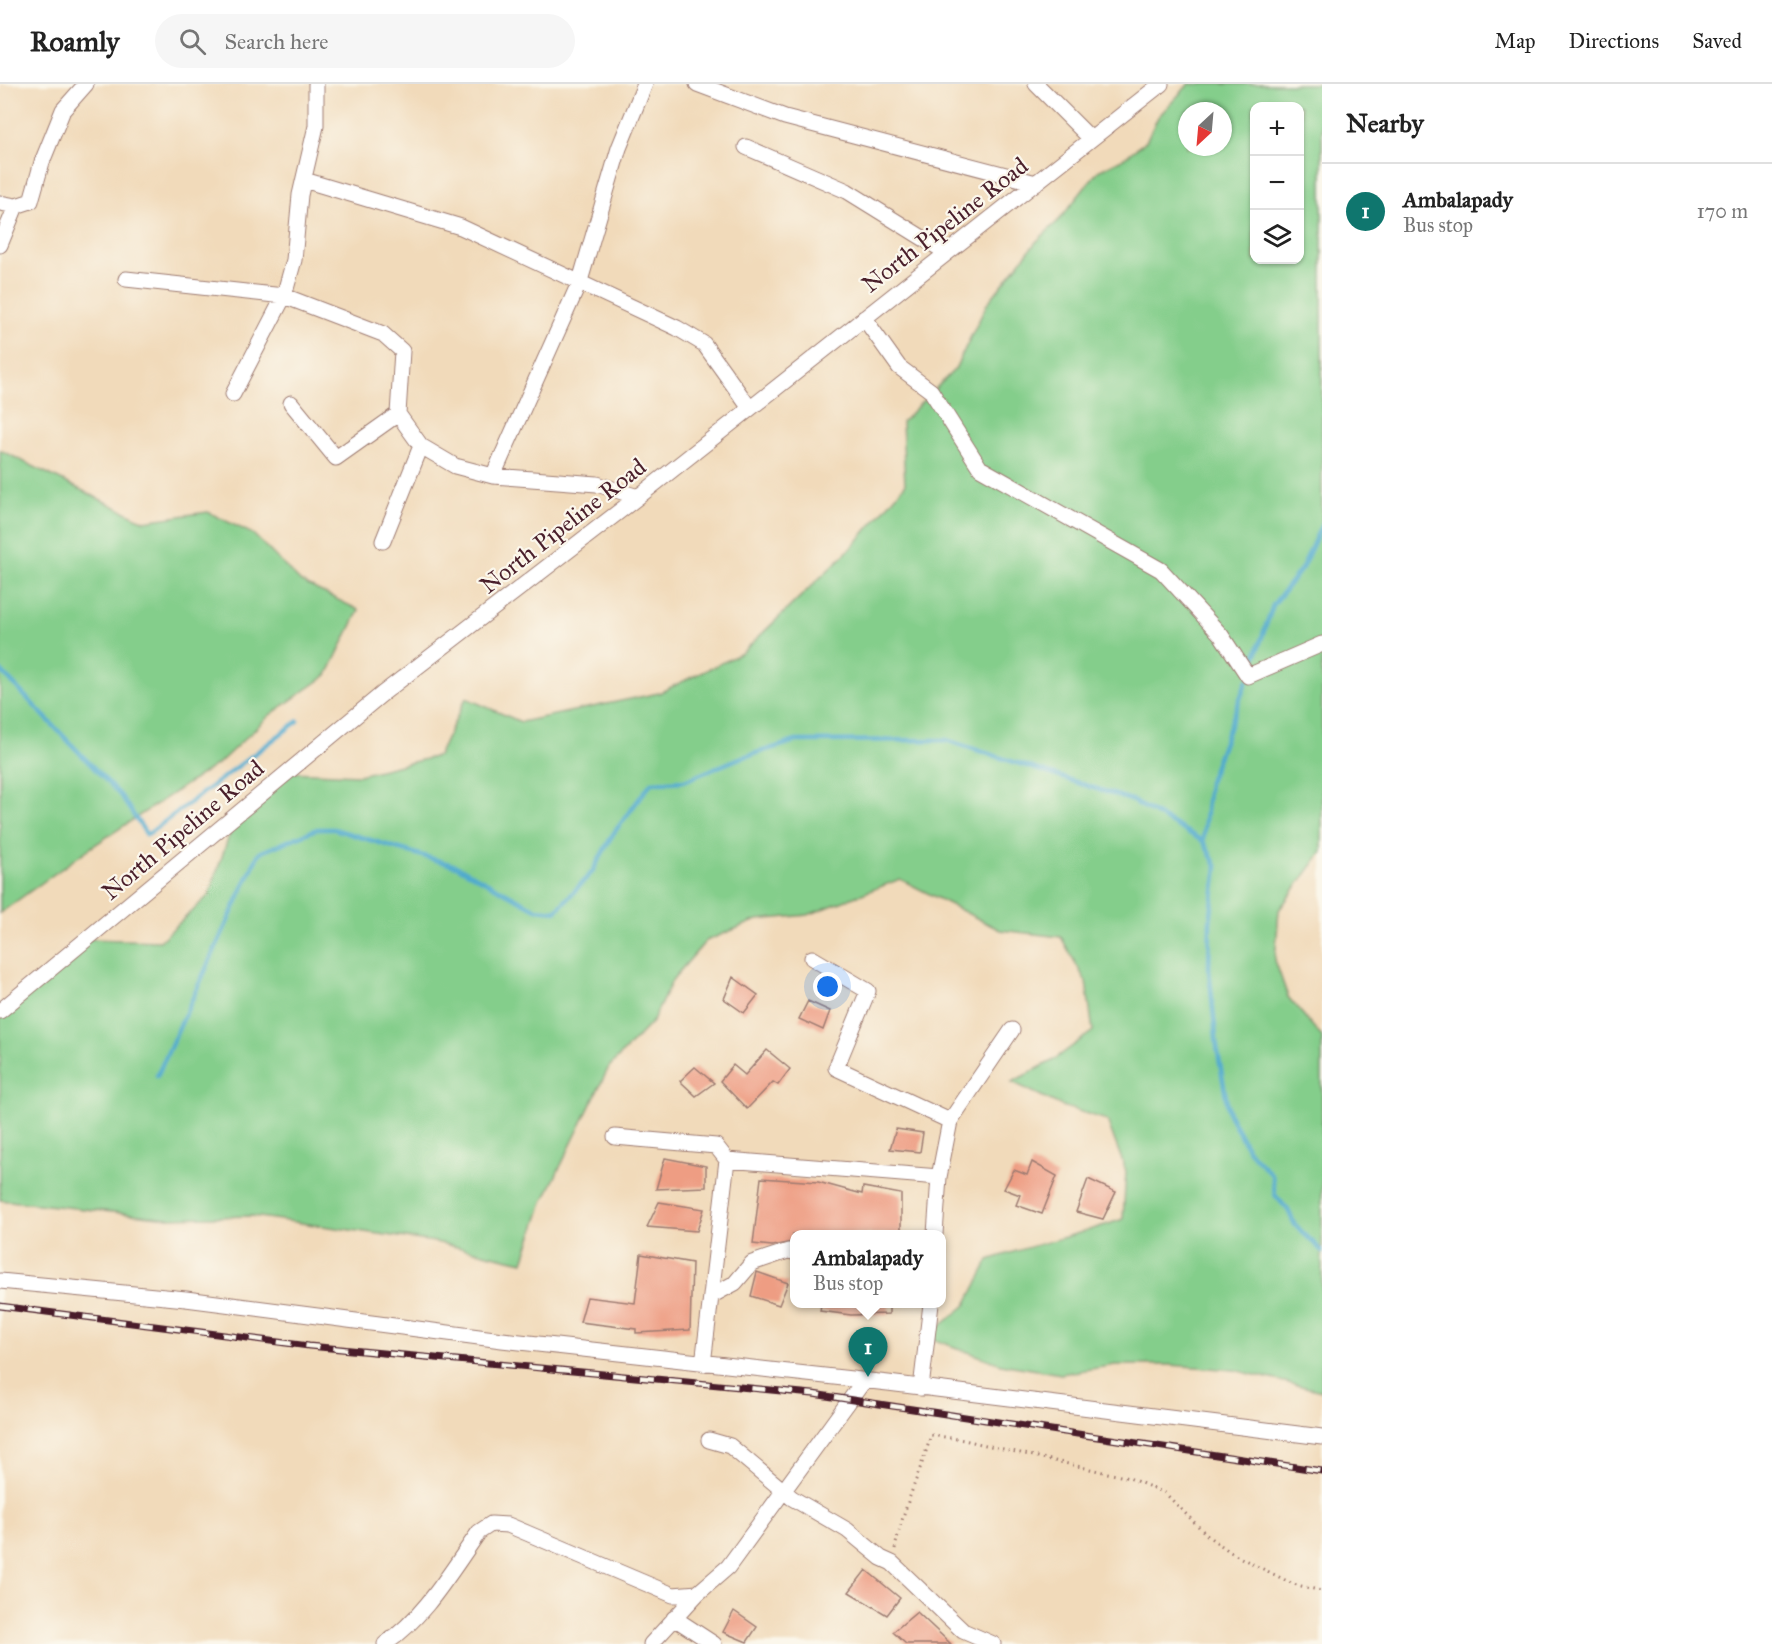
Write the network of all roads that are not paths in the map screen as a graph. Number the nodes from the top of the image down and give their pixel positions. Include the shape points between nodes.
1 (86, 84) edge
2 (316, 84) edge
3 (645, 84) edge
4 (697, 84) edge
5 (1036, 84) edge
6 (1161, 84) edge
7 (1091, 139) junction
8 (747, 147) dead end
9 (304, 180) junction
10 (1036, 183) junction
11 (0, 203) edge
12 (16, 206) junction
13 (0, 245) edge
14 (947, 253) junction
15 (126, 279) dead end
16 (580, 281) junction
17 (284, 296) junction
18 (864, 318) junction
19 (233, 394) dead end
20 (291, 403) dead end
21 (750, 407) junction
22 (398, 414) junction
23 (421, 446) junction
24 (493, 476) junction
25 (638, 497) junction
26 (383, 541) dead end
27 (1322, 644) edge
28 (812, 958) dead end
29 (0, 1011) edge
30 (1012, 1030) dead end
31 (950, 1121) junction
32 (615, 1137) dead end
33 (727, 1160) junction
34 (939, 1177) junction
35 (935, 1230) edge
36 (790, 1251) edge
37 (0, 1281) edge
38 (711, 1296) junction
39 (931, 1308) edge
40 (703, 1364) junction
41 (863, 1382) junction
42 (921, 1388) junction
43 (1322, 1437) edge
44 (709, 1440) dead end
45 (783, 1489) junction
46 (698, 1593) junction
47 (674, 1618) junction
48 (385, 1644) edge
49 (651, 1644) edge
50 (714, 1644) edge
51 (993, 1644) edge

1 - 12 street via 63,110 42,162 32,201
2 - 9 street via 316,126
3 - 16 street via 619,148
4 - 10 street via 785,117
5 - 7 street
6 - 7 street, North Pipeline Road
7 - 10 street, North Pipeline Road
8 - 14 street via 847,191
9 - 16 street via 461,228
9 - 17 street via 294,260
10 - 14 street, North Pipeline Road
11 - 12 street
12 - 13 street
14 - 18 street, North Pipeline Road
15 - 17 street
16 - 21 street via 704,344
16 - 24 street
17 - 19 street
17 - 22 street via 383,334 402,351
18 - 21 street, North Pipeline Road
18 - 27 street via 899,367 931,391 980,468 1161,570 1221,635 1248,676
20 - 22 street via 336,458
21 - 25 street, North Pipeline Road
22 - 23 street
23 - 24 street via 456,466
23 - 26 street
24 - 25 street via 597,484
25 - 29 street, North Pipeline Road via 382,694
28 - 31 street via 868,991 836,1068
30 - 31 street
31 - 34 street
32 - 33 street via 716,1146
33 - 34 street
33 - 38 street
34 - 35 street
36 - 38 street via 752,1263 735,1282
37 - 40 street via 186,1299
38 - 40 street
39 - 42 street
40 - 41 street
41 - 42 street
41 - 45 street
42 - 43 street
44 - 45 street via 730,1446
45 - 46 street via 728,1567
45 - 51 street via 892,1563 963,1631
46 - 47 street
46 - 48 street via 673,1595 508,1525 491,1524 479,1532 417,1617
47 - 49 street
47 - 50 street

